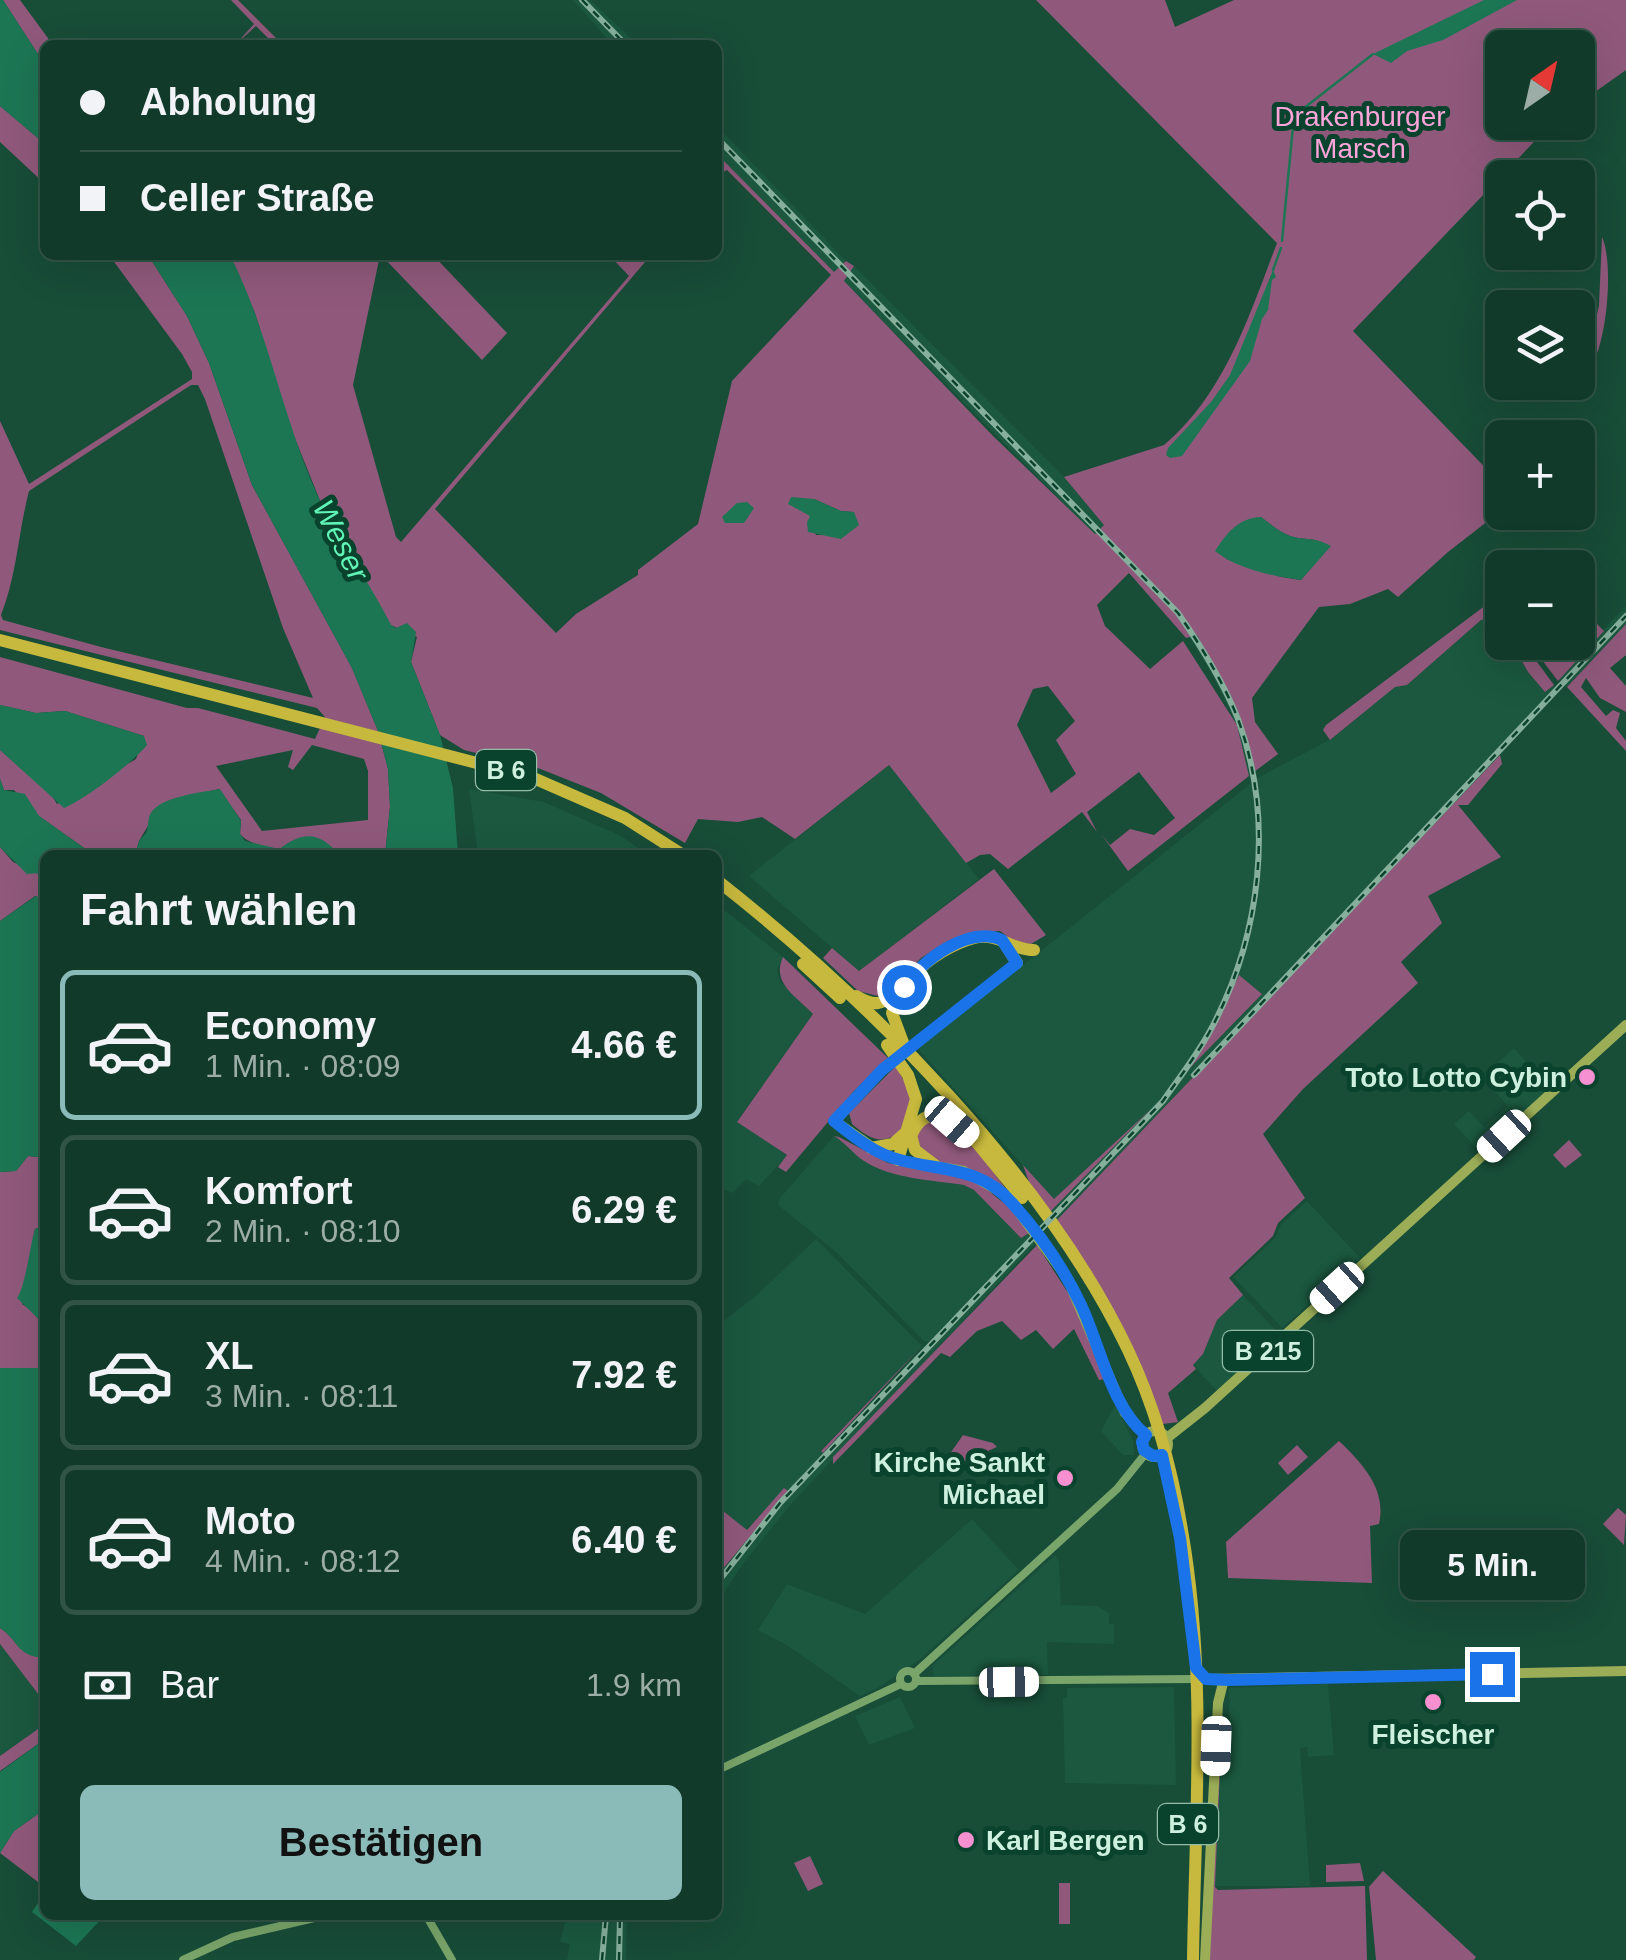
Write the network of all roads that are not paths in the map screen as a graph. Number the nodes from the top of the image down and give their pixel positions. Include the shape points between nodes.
1 (0, 640) edge
2 (0, 649) edge
3 (314, 725) junction
4 (660, 850) edge
5 (674, 850) edge
6 (722, 885) edge
7 (722, 895) edge
8 (1002, 940) junction
9 (1034, 950) dead end
10 (1017, 963) joint
11 (905, 983) junction
12 (844, 994) junction
13 (1626, 1025) edge
14 (899, 1053) junction
15 (908, 1133) junction
16 (980, 1146) junction
17 (870, 1148) junction
18 (898, 1160) junction
19 (936, 1166) junction
20 (1040, 1222) junction
21 (1049, 1235) junction
22 (1146, 1435) junction
23 (1167, 1438) junction
24 (1146, 1453) junction
25 (1162, 1455) junction
26 (1626, 1672) edge
27 (914, 1678) junction
28 (1228, 1680) junction
29 (1197, 1684) junction
30 (1218, 1703) junction
31 (722, 1768) edge
32 (306, 1920) edge
33 (429, 1920) edge
34 (184, 1960) edge
35 (452, 1960) edge
36 (1185, 1960) edge
37 (1193, 1960) edge
38 (1205, 1960) edge

1 - 3 highway, B 6
2 - 3 highway, B 6
3 - 4 highway, B 6 via 528,785
3 - 5 highway, B 6 via 561,788
6 - 12 highway
7 - 12 highway, B 6
8 - 9 highway
8 - 10 highway
8 - 11 highway via 986,936 956,944
10 - 17 main road via 882,1070 834,1121
11 - 12 highway via 878,1003
11 - 14 highway via 892,1014
12 - 14 highway, B 6
13 - 23 main road, B 215
14 - 15 highway via 916,1100
14 - 16 highway, B 6
14 - 20 highway, B 6 via 991,1145
15 - 16 highway, B 6 via 924,1118 940,1116
15 - 17 highway
15 - 18 highway
15 - 19 highway via 915,1150
16 - 20 highway, B 6
17 - 18 main road
18 - 19 main road
19 - 20 main road via 990,1184
20 - 21 highway, B 6
21 - 22 main road via 1126,1413
21 - 29 highway, B 6 via 1101,1298 1164,1447 1183,1534
22 - 23 main road via 1157,1430
22 - 24 main road
23 - 25 main road
24 - 25 main road
24 - 27 main road via 1117,1489
25 - 29 main road via 1180,1538
26 - 28 main road
27 - 29 main road
27 - 31 main road via 904,1672 901,1684
28 - 29 main road
28 - 30 main road
29 - 30 main road
29 - 36 highway, B 6
29 - 37 highway, B 6
30 - 38 main road
32 - 34 main road via 234,1937
33 - 35 main road

